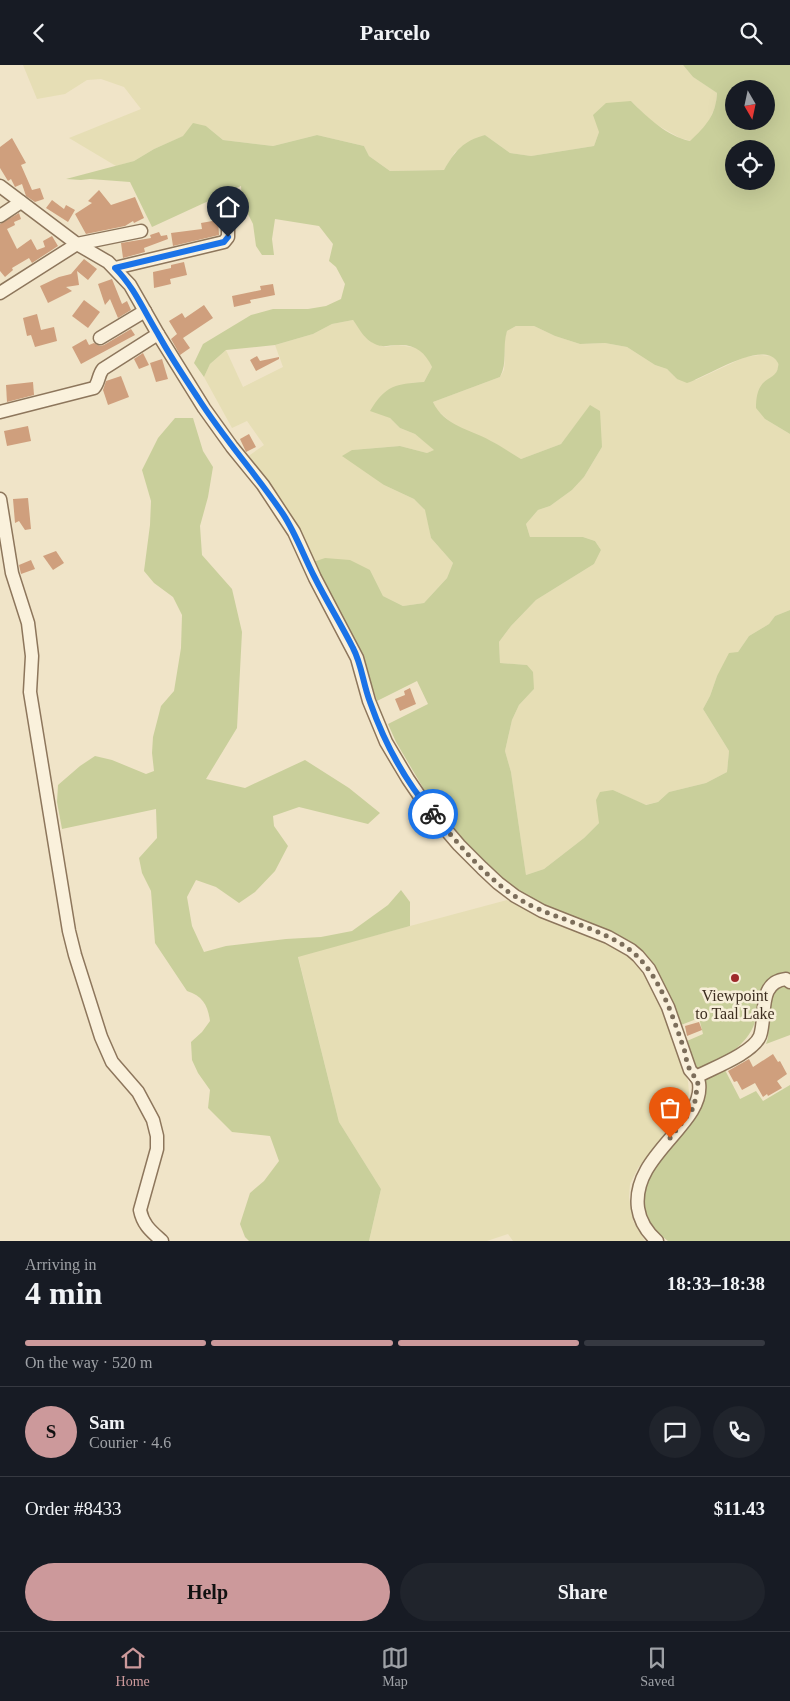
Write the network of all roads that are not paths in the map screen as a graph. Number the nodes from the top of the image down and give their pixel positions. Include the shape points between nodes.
1 (0, 186) edge
2 (21, 202) junction
3 (0, 216) edge
4 (228, 223) dead end
5 (141, 231) dead end
6 (77, 244) junction
7 (115, 268) junction
8 (0, 293) edge
9 (145, 311) junction
10 (158, 335) junction
11 (100, 338) dead end
12 (0, 412) edge
13 (0, 499) edge
14 (790, 982) edge
15 (696, 1077) junction
16 (162, 1241) edge
17 (657, 1241) edge

1 - 2 street
2 - 3 street
2 - 6 street
4 - 7 street via 228,237 224,242
5 - 6 street
6 - 7 street
6 - 8 street
7 - 9 street via 130,285
9 - 10 street
9 - 11 street
10 - 12 street via 103,369 94,388
10 - 15 street via 213,421 294,531 312,573 354,650 369,701 386,742 429,809 476,862 515,896 542,911 608,937 638,956 658,986 690,1070
13 - 16 street via 12,573 28,623 32,656 30,692 69,931 112,1063 138,1092 153,1120 157,1149 140,1210 145,1226
14 - 15 street via 783,979 769,987 761,1033 753,1045
15 - 17 street via 699,1087 694,1107 646,1170 639,1185 637,1198 641,1219

